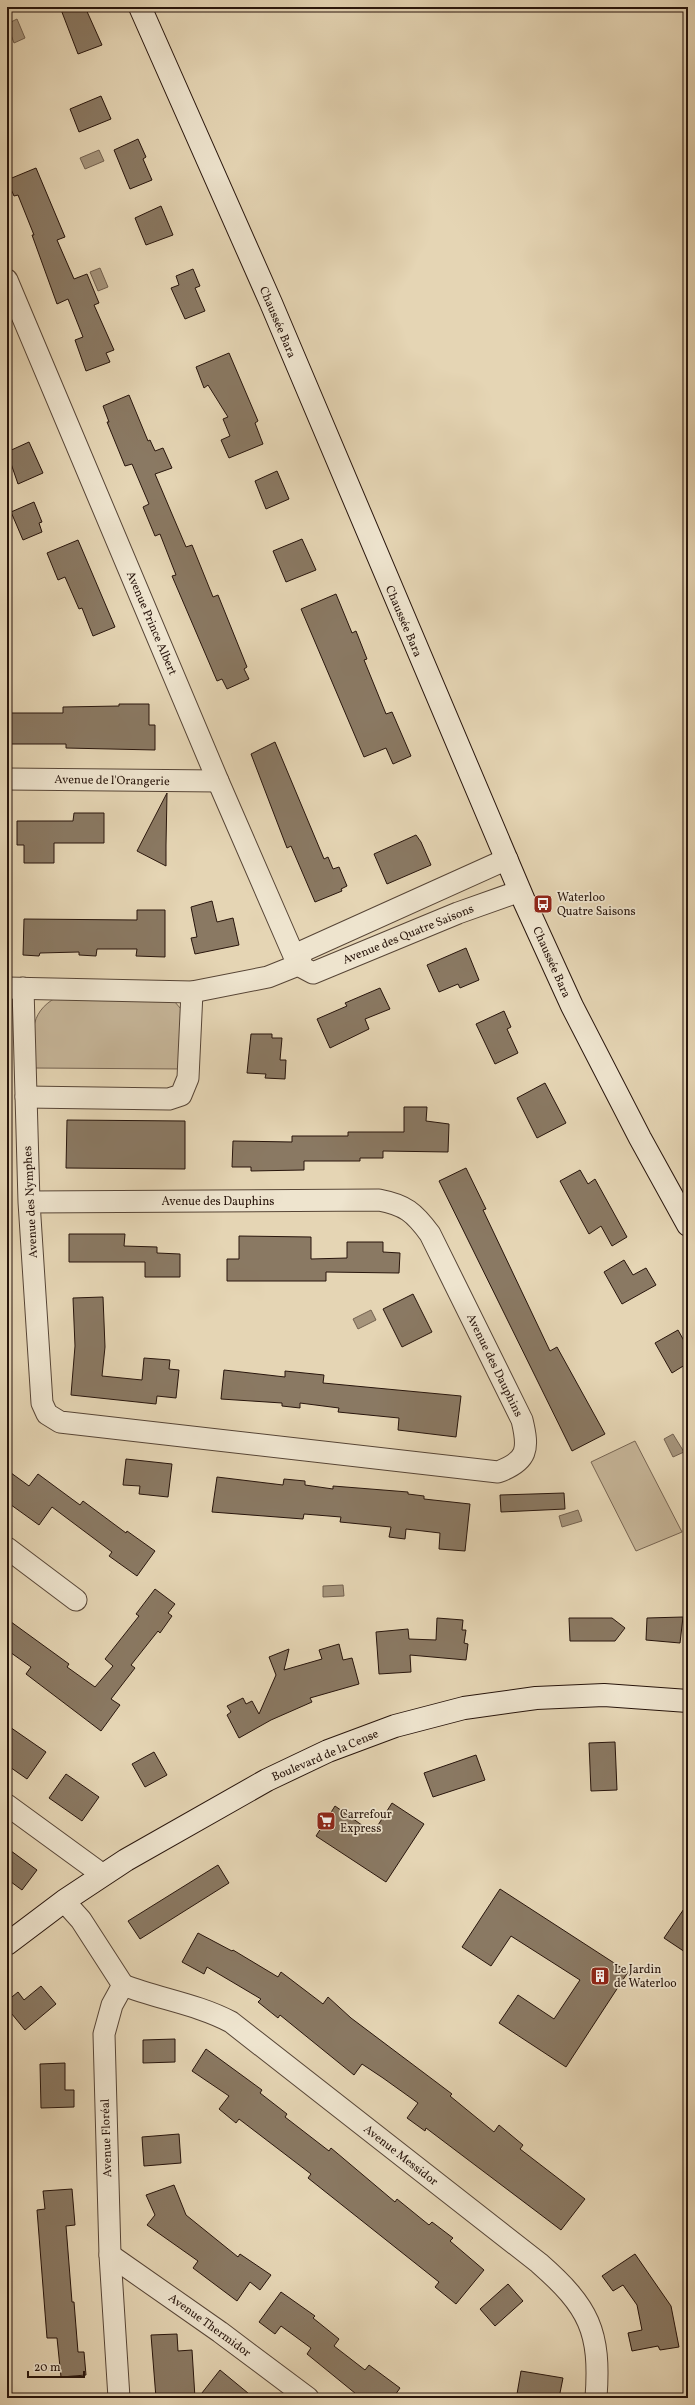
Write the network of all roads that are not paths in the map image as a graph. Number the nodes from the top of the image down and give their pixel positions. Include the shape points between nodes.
1 (140, 7) edge
2 (7, 280) edge
3 (7, 779) edge
4 (218, 781) junction
5 (507, 859) junction
6 (520, 890) junction
7 (298, 965) junction
8 (15, 988) edge
9 (192, 992) junction
10 (26, 1097) junction
11 (29, 1202) junction
12 (688, 1225) edge
13 (47, 1414) joint
14 (7, 1548) edge
15 (76, 1600) dead end
16 (688, 1701) edge
17 (7, 1805) edge
18 (103, 1875) junction
19 (64, 1901) junction
20 (7, 1944) edge
21 (123, 1985) junction
22 (110, 2254) junction
23 (119, 2398) edge
24 (308, 2398) edge
25 (596, 2398) edge

1 - 5 main road, Chaussée Bara via 271,304 486,815
2 - 4 street, Avenue Prince Albert
3 - 4 street, Avenue de l'Orangerie
4 - 7 street, Avenue Prince Albert
5 - 6 main road, Chaussée Bara
5 - 7 street via 303,951
6 - 7 street, Avenue des Quatre Saisons via 313,973
6 - 12 main road, Chaussée Bara via 572,1006
7 - 9 street via 268,977
8 - 9 street
8 - 10 street, Avenue des Nymphes
9 - 10 street via 188,1078 181,1095 169,1099
10 - 11 street, Avenue des Nymphes
11 - 13 street, Avenue des Nymphes via 42,1404
11 - 13 street, Avenue des Dauphins via 379,1200 400,1204 417,1217 430,1234 522,1420 526,1436 524,1455 514,1466 498,1472 60,1422
14 - 15 street
16 - 18 main road, Boulevard de la Cense via 604,1695 536,1698 464,1708 394,1726 328,1751 267,1780
17 - 18 street
18 - 19 main road, Boulevard de la Cense
19 - 20 main road, Boulevard de la Cense
19 - 21 street via 81,1920
21 - 22 street, Avenue Floréal via 112,2005 104,2034
21 - 25 street, Avenue Messidor via 156,1998 208,2010 231,2022 539,2263 565,2286 585,2312 595,2340 598,2368
22 - 23 street, Avenue Floréal
22 - 24 street, Avenue Thermidor

